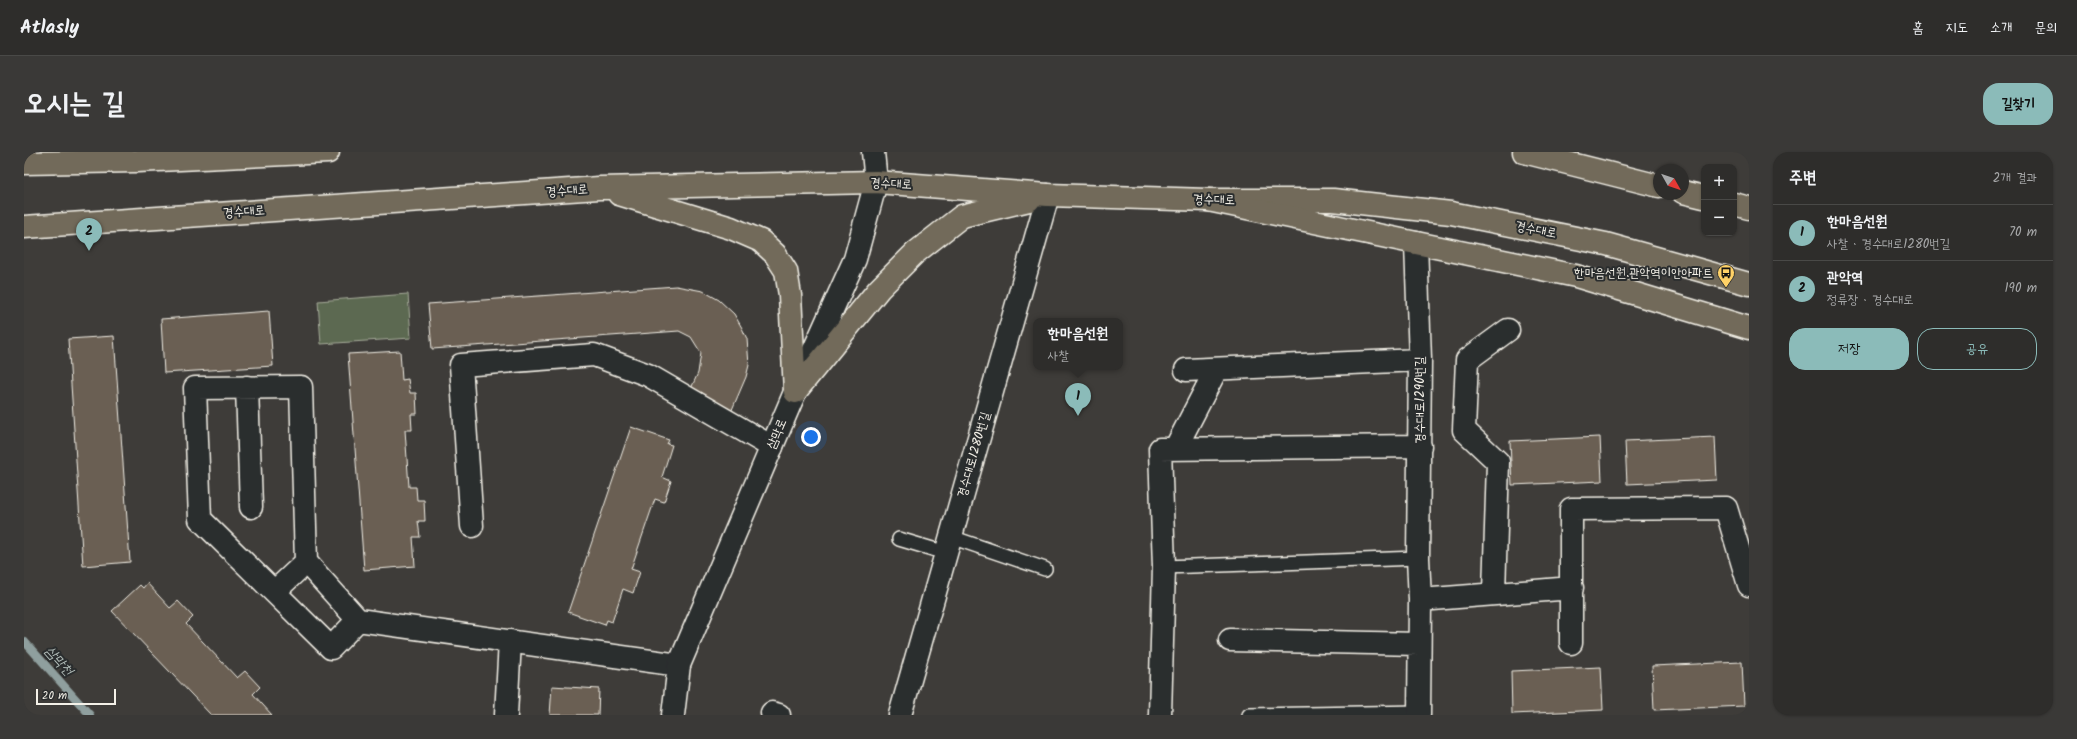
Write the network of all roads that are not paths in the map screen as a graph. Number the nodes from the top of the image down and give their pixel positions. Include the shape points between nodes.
1 (328, 152) edge
2 (872, 152) edge
3 (1524, 152) edge
4 (136, 156) edge
5 (24, 163) edge
6 (876, 182) junction
7 (1653, 184) edge
8 (599, 188) junction
9 (1689, 193) edge
10 (1048, 195) junction
11 (1701, 196) edge
12 (1208, 200) junction
13 (1737, 205) edge
14 (1749, 208) edge
15 (24, 227) edge
16 (1416, 243) junction
17 (1749, 284) edge
18 (1749, 328) edge
19 (1508, 330) dead end
20 (1420, 360) junction
21 (1186, 370) dead end
22 (1216, 370) junction
23 (247, 387) junction
24 (795, 392) junction
25 (1420, 446) junction
26 (772, 447) junction
27 (1175, 449) junction
28 (251, 507) dead end
29 (472, 526) dead end
30 (899, 539) dead end
31 (948, 545) junction
32 (1418, 558) junction
33 (306, 562) junction
34 (1164, 567) junction
35 (1045, 569) dead end
36 (1749, 585) edge
37 (1572, 588) junction
38 (274, 592) junction
39 (1494, 593) junction
40 (1420, 600) junction
41 (358, 620) junction
42 (1230, 640) dead end
43 (510, 641) junction
44 (1571, 642) dead end
45 (1419, 644) junction
46 (679, 665) junction
47 (1419, 713) edge
48 (506, 715) edge
49 (673, 715) edge
50 (900, 715) edge
51 (1160, 715) edge
52 (1249, 715) edge

1 - 4 main road
2 - 6 street, 삼막로
3 - 7 main road
4 - 5 main road
6 - 8 main road, 경수대로
6 - 10 main road, 경수대로
6 - 24 street, 삼막로 via 855,258
8 - 15 main road, 경수대로
8 - 24 main road via 731,228 761,241 775,254 786,271 790,295
9 - 11 main road
10 - 12 main road, 경수대로
10 - 24 main road via 962,216 915,253 879,289
10 - 31 street, 경수대로1280번길
12 - 16 main road
12 - 17 main road, 경수대로 via 1333,200 1451,213 1606,244
13 - 14 main road
16 - 18 main road via 1576,276
16 - 20 street, 경수대로1290번길
19 - 39 street via 1467,360 1464,430 1498,462
20 - 22 street
20 - 25 street, 경수대로1290번길
21 - 22 street
22 - 27 street
23 - 28 street
23 - 33 street via 301,387
23 - 38 street via 195,388 200,519
24 - 26 street, 삼막로
25 - 27 street
25 - 32 street, 경수대로1290번길
26 - 29 street via 648,375 594,355 461,365
26 - 46 street, 삼막로
27 - 34 street via 1160,449
30 - 31 lane
31 - 35 lane
31 - 50 street, 경수대로1280번길
32 - 34 lane
32 - 40 street, 경수대로1290번길
33 - 38 street
33 - 41 street
34 - 51 street
36 - 37 street via 1726,508 1571,509
37 - 39 street
37 - 44 street
38 - 41 street via 331,648
39 - 40 street
40 - 45 street, 경수대로1290번길
41 - 43 street
42 - 45 street
43 - 46 street
43 - 48 street
45 - 47 street, 경수대로1290번길
46 - 49 street, 삼막로
47 - 52 lane, 경수대로1290번길

